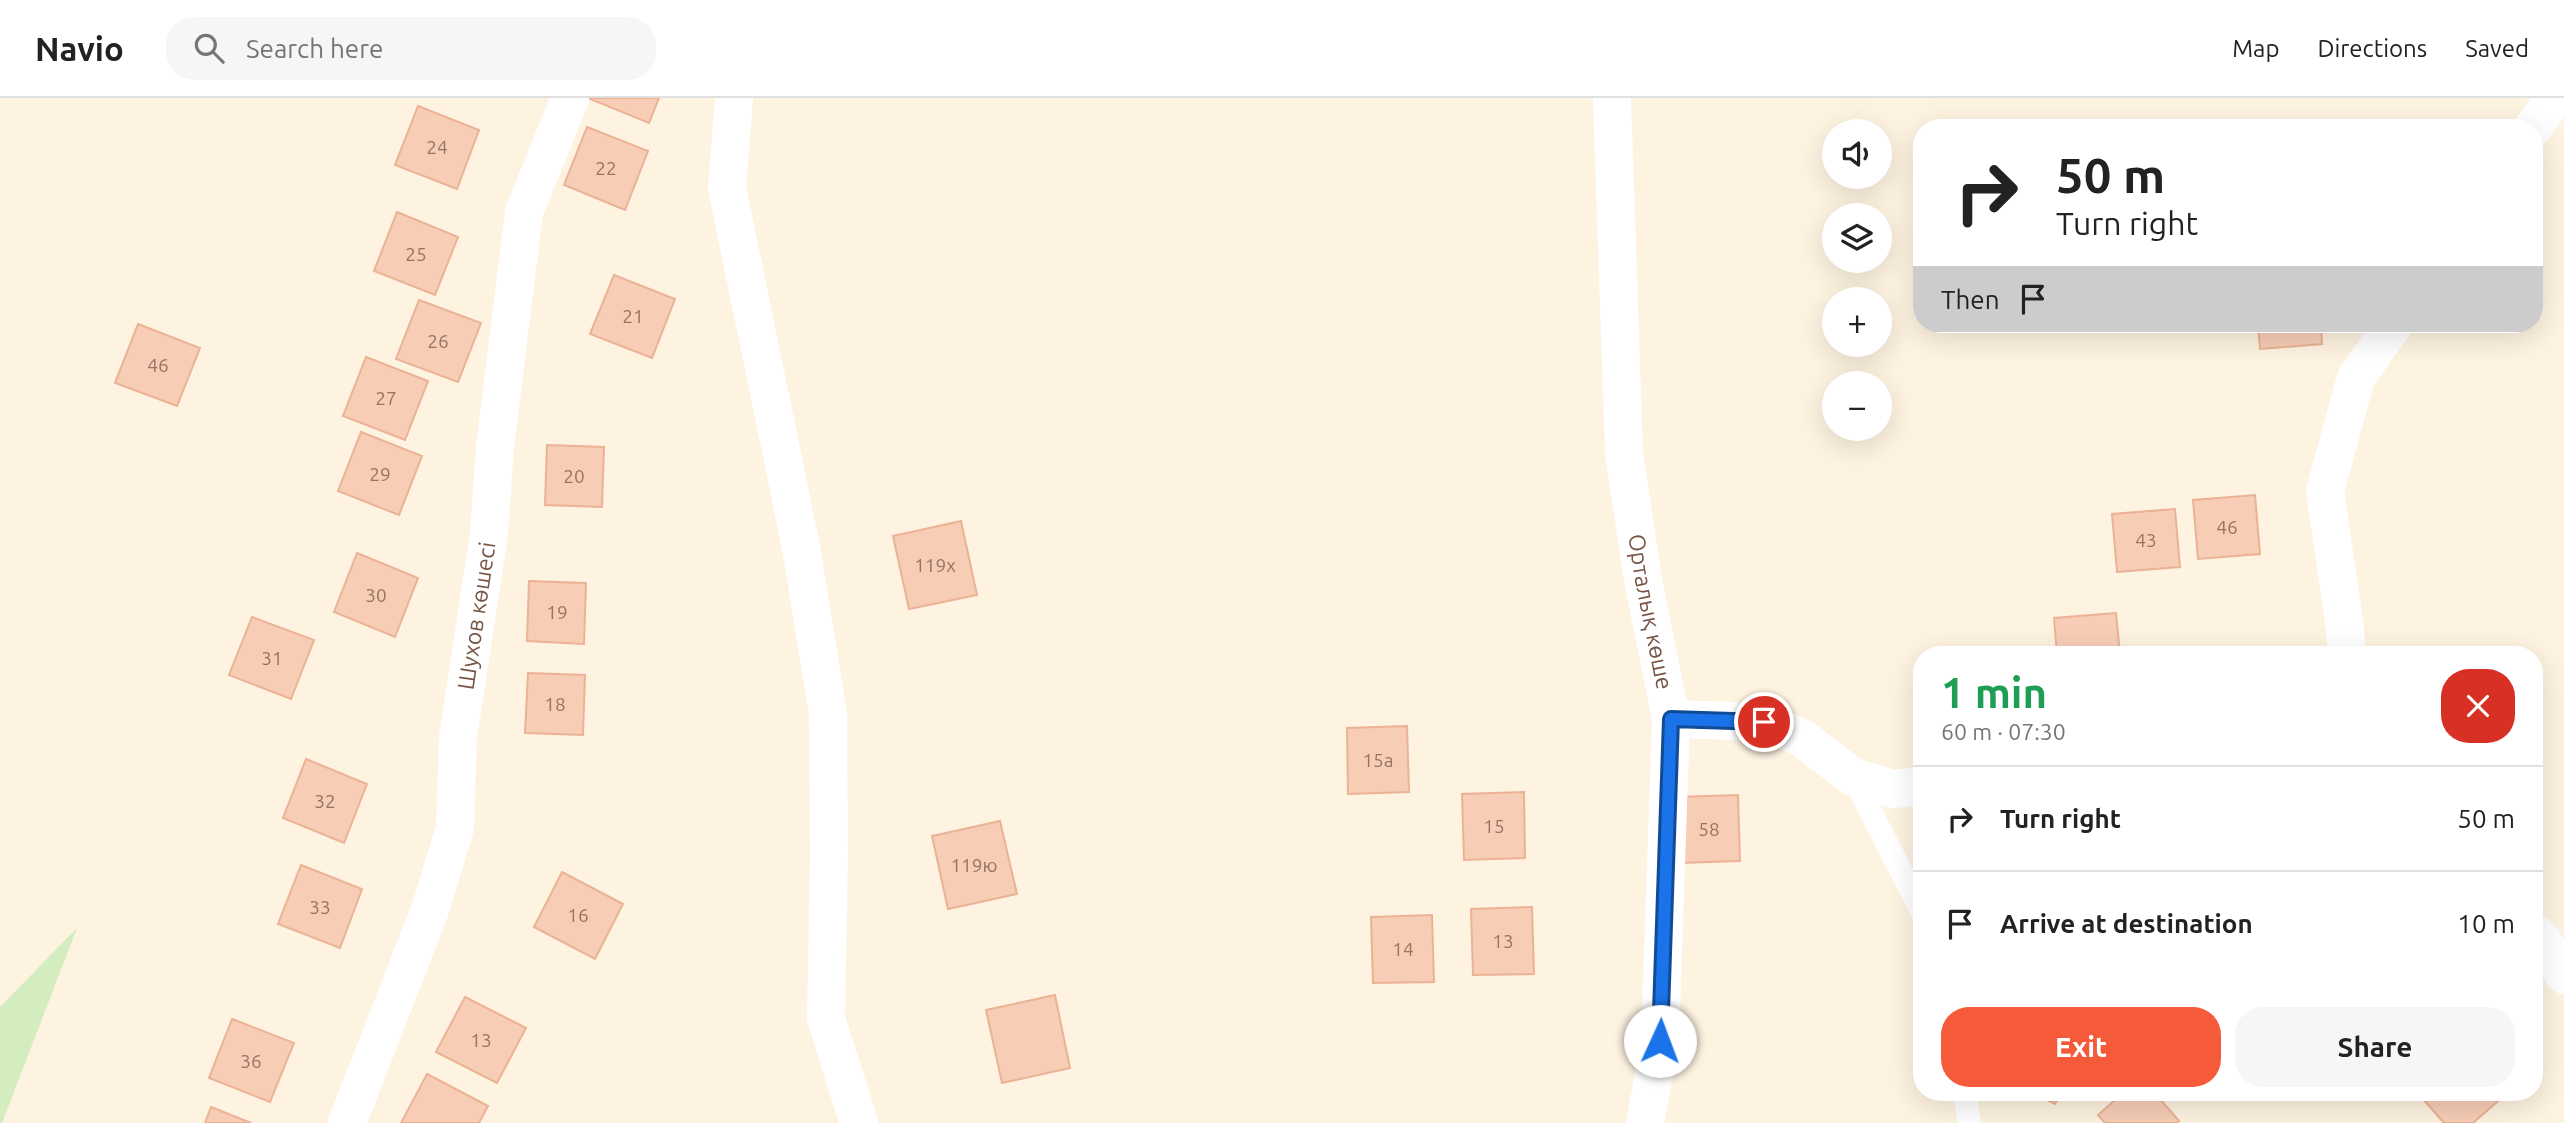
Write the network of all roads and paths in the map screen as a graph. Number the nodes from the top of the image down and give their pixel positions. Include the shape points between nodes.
1 (570, 98) edge
2 (734, 98) edge
3 (1612, 98) edge
4 (2554, 98) edge
5 (2539, 119) edge
6 (2388, 333) edge
7 (2346, 646) edge
8 (1671, 719) junction
9 (1853, 778) junction
10 (1913, 787) edge
11 (1913, 895) edge
12 (2543, 942) edge
13 (2564, 975) edge
14 (1966, 1101) edge
15 (347, 1123) edge
16 (859, 1123) edge
17 (1645, 1123) edge
18 (1969, 1123) edge

1 - 15 street, Шухов көшесі via 524,212 489,534 458,737 455,828 429,910
2 - 16 street via 726,188 801,547 828,714 826,1018
3 - 8 street, Орталық көше via 1624,453
4 - 5 street
6 - 7 street via 2356,378 2325,491
8 - 9 street via 1764,722 1802,738
8 - 17 street, Орталық көше via 1660,1041
9 - 10 street via 1894,789
9 - 11 lane
12 - 13 street
14 - 18 lane

